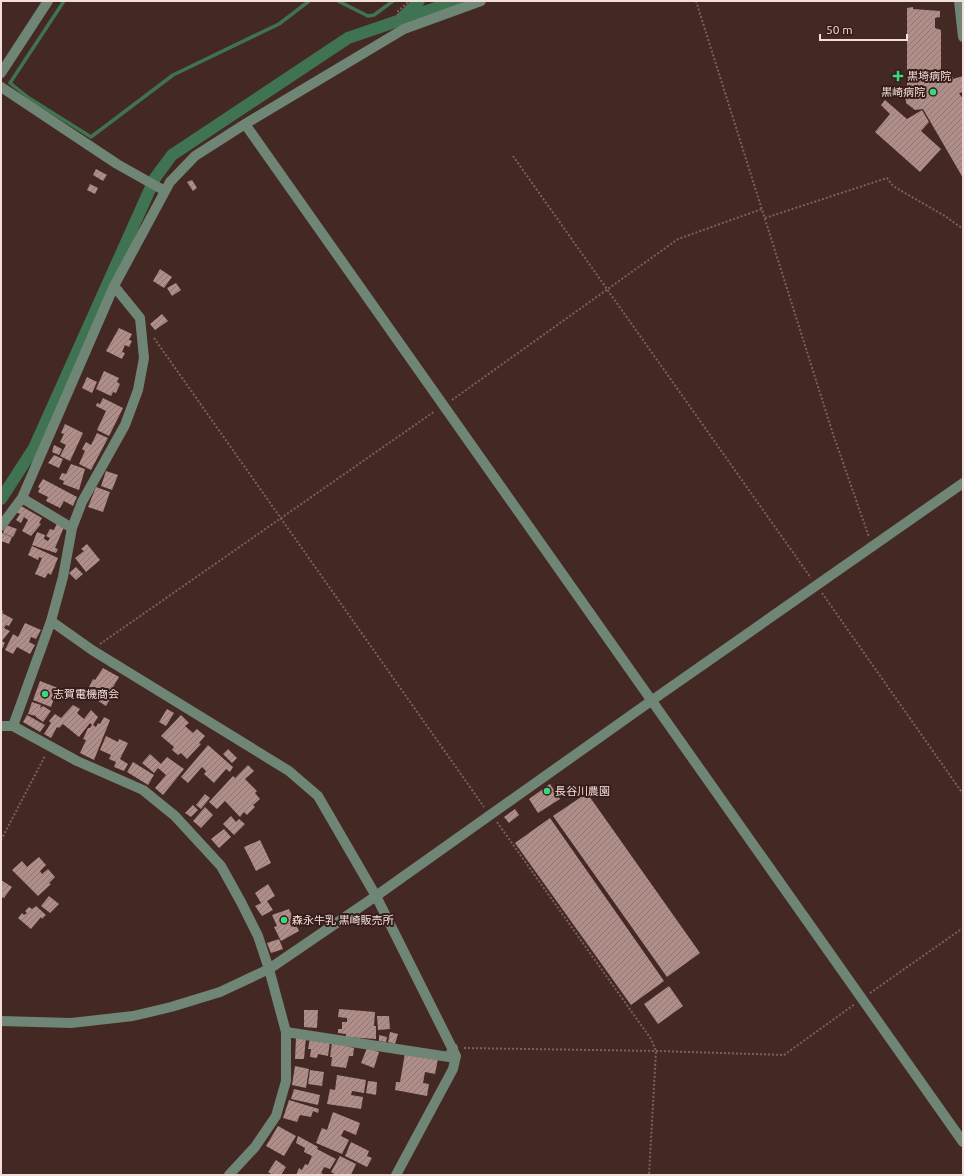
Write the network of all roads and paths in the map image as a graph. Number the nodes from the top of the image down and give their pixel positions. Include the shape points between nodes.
1 (48, 1) edge
2 (409, 1) edge
3 (481, 1) edge
4 (696, 1) edge
5 (959, 1) edge
6 (398, 16) dead end
7 (963, 37) edge
8 (1, 73) edge
9 (1, 87) edge
10 (245, 124) junction
11 (513, 156) dead end
12 (165, 191) junction
13 (762, 209) junction
14 (765, 218) junction
15 (963, 229) edge
16 (114, 286) junction
17 (606, 290) junction
18 (152, 336) dead end
19 (444, 405) junction
20 (963, 483) edge
21 (22, 498) junction
22 (281, 518) junction
23 (1, 526) edge
24 (72, 528) junction
25 (872, 546) junction
26 (816, 585) junction
27 (51, 621) junction
28 (92, 650) junction
29 (651, 701) junction
30 (1, 726) edge
31 (13, 726) junction
32 (50, 746) junction
33 (963, 794) edge
34 (490, 816) junction
35 (1, 840) edge
36 (376, 896) junction
37 (963, 928) edge
38 (269, 969) junction
39 (862, 999) junction
40 (1, 1021) edge
41 (286, 1032) junction
42 (452, 1048) junction
43 (656, 1050) junction
44 (963, 1142) edge
45 (229, 1175) edge
46 (396, 1175) edge
47 (649, 1175) edge

1 - 8 street
2 - 6 path via 397,12
3 - 10 street via 404,30
4 - 13 path
5 - 7 street
9 - 12 street via 117,164
10 - 12 street via 195,156 177,172
10 - 19 street
11 - 17 path
12 - 16 street
13 - 14 path
13 - 17 path via 678,239
14 - 15 path via 887,178 906,195
14 - 25 path via 833,434
16 - 21 street
16 - 24 street via 140,318 144,358 138,390 125,425 82,502
17 - 19 path
17 - 26 path
18 - 22 path
19 - 22 path
19 - 29 street
20 - 25 street
21 - 23 street
21 - 24 street
22 - 28 path
22 - 34 path
24 - 27 street via 63,578
25 - 26 street
26 - 29 street
26 - 33 path
27 - 28 street
27 - 31 street
28 - 36 street via 289,771 318,796
29 - 34 street
29 - 39 street
30 - 31 street
31 - 32 street
32 - 35 path
32 - 38 street via 143,790 175,816 221,866 258,936
34 - 36 street
34 - 43 path via 502,826 651,1039
36 - 38 street
36 - 42 street
37 - 39 path
38 - 40 street via 220,992 133,1016 71,1023
38 - 41 street
39 - 43 path via 784,1055
39 - 44 street
41 - 42 street via 449,1057
41 - 45 street via 286,1080 276,1116 255,1147
42 - 43 path
42 - 46 street via 456,1056 453,1069
43 - 47 path

